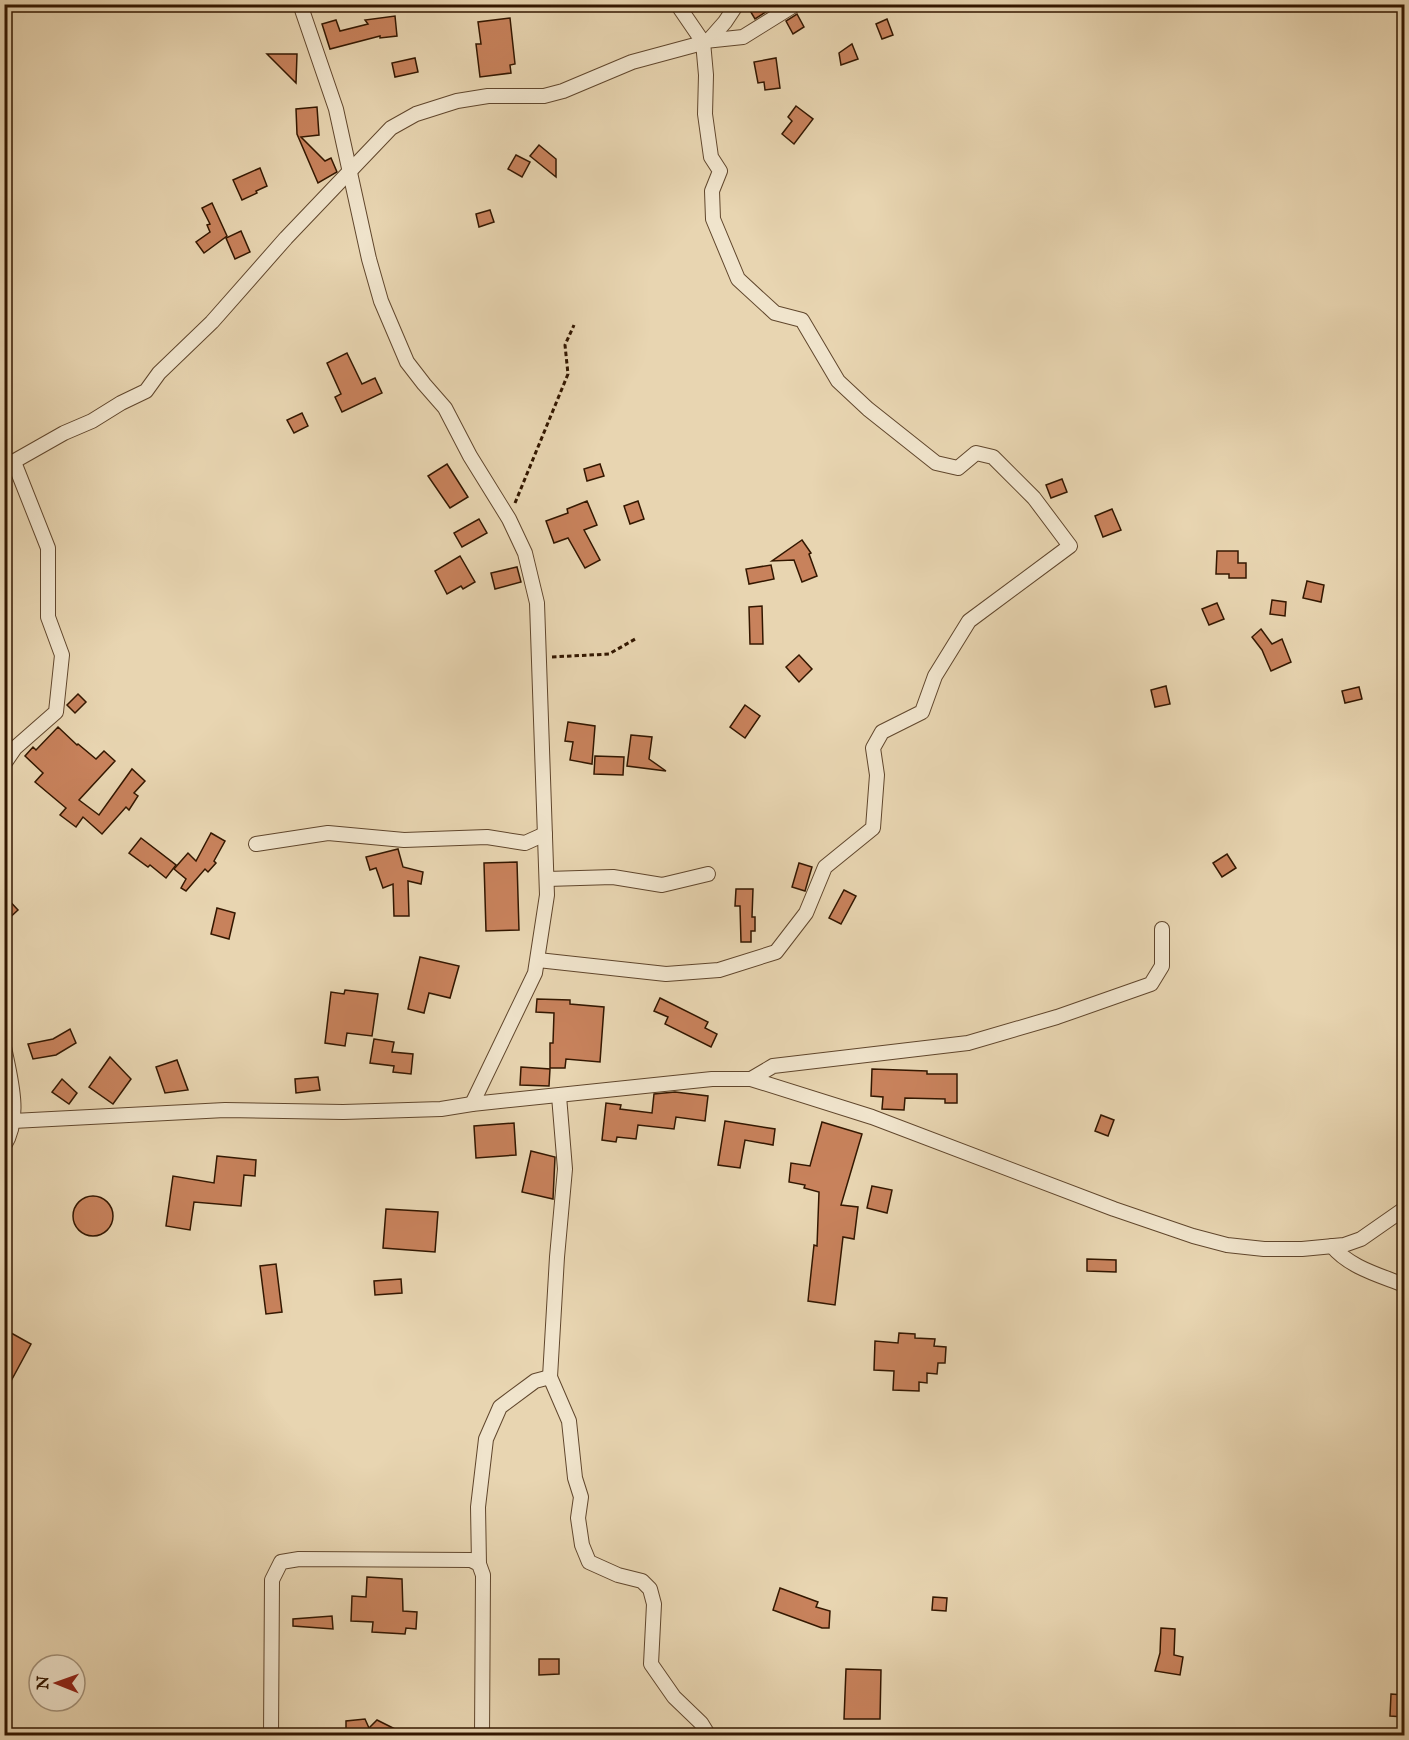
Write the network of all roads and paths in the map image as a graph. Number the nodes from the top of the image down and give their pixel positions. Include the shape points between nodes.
1 (300, 4) edge
2 (678, 4) edge
3 (737, 4) edge
4 (796, 4) edge
5 (703, 42) junction
6 (349, 170) junction
7 (574, 325) dead end
8 (9, 464) edge
9 (509, 519) junction
10 (637, 638) dead end
11 (538, 658) junction
12 (4, 764) edge
13 (545, 834) junction
14 (256, 844) dead end
15 (708, 874) dead end
16 (547, 879) junction
17 (1162, 929) dead end
18 (538, 960) junction
19 (4, 1047) edge
20 (751, 1079) junction
21 (559, 1096) junction
22 (472, 1104) junction
23 (14, 1121) junction
24 (4, 1146) edge
25 (1404, 1209) edge
26 (1332, 1246) junction
27 (1404, 1285) edge
28 (550, 1377) junction
29 (479, 1564) junction
30 (271, 1736) edge
31 (482, 1736) edge
32 (709, 1736) edge

1 - 6 street via 336,109
2 - 5 street
3 - 5 street via 710,39
4 - 5 street via 743,37
5 - 6 street via 632,62 563,92 488,96 416,114 391,128
5 - 18 street via 705,114 711,157 720,171 712,191 713,219 738,279 776,313 802,320 838,381 936,463 958,468 976,453 993,457 1034,498 1070,546 969,621 936,676 922,712 882,732 873,748 877,775 873,828 825,867 806,913 776,952 719,970 666,974
6 - 8 street via 146,391
6 - 9 street via 381,301 408,362 445,408
7 - 9 path via 565,345 568,374
8 - 12 street via 48,548 48,617 62,655 56,712 15,748
9 - 11 street via 525,553 537,603
10 - 11 path via 609,654
11 - 13 street
13 - 14 street via 525,843 487,837 404,840 328,833
13 - 16 street
15 - 16 street via 662,885 613,877
16 - 18 street
17 - 20 street via 1162,966 1151,984 968,1043 773,1066
18 - 22 street
19 - 23 street
20 - 21 street via 712,1079
20 - 26 street via 872,1117 1193,1236 1264,1249
21 - 22 street
21 - 28 street via 565,1169
22 - 23 street via 441,1109 225,1110
23 - 24 street
25 - 26 street via 1361,1239
26 - 27 street via 1341,1257
28 - 29 street via 535,1380 500,1407 486,1439 478,1507
28 - 32 street via 568,1421 581,1497 578,1518 582,1545 589,1562 642,1581 650,1589 654,1604 651,1664
29 - 30 street via 471,1560 281,1562 272,1580
29 - 31 street via 483,1575

